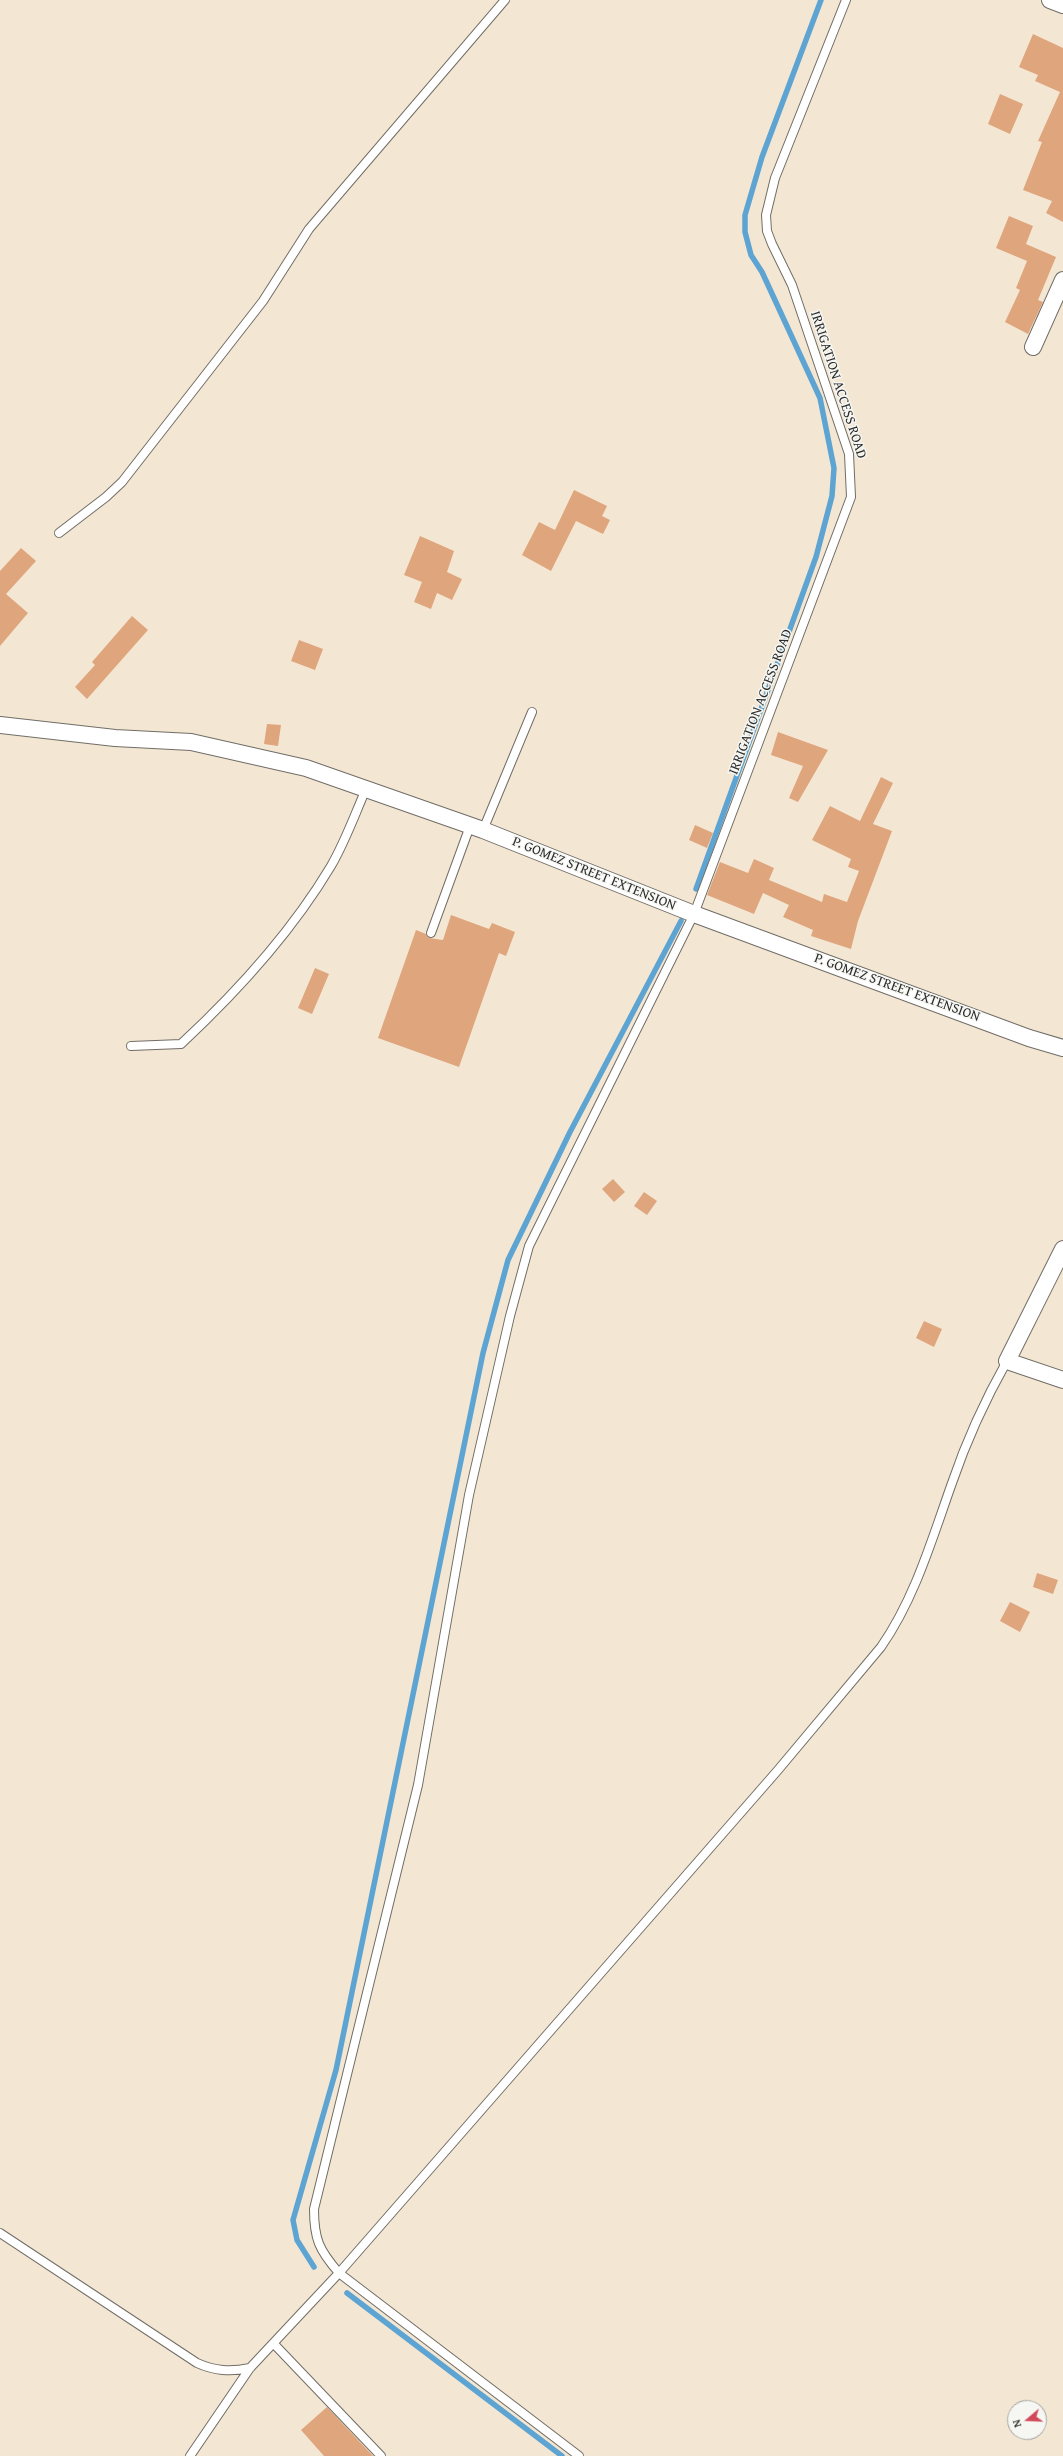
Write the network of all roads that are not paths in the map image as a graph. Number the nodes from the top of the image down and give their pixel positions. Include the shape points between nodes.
1 (504, 0) edge
2 (846, 0) edge
3 (1050, 0) edge
4 (1063, 5) edge
5 (1063, 280) edge
6 (1033, 347) dead end
7 (58, 532) dead end
8 (532, 712) dead end
9 (0, 725) edge
10 (366, 789) junction
11 (476, 828) junction
12 (694, 914) junction
13 (431, 933) dead end
14 (131, 1046) dead end
15 (1063, 1048) edge
16 (1063, 1249) edge
17 (1007, 1361) junction
18 (1063, 1380) edge
19 (0, 2233) edge
20 (339, 2273) junction
21 (274, 2344) junction
22 (250, 2368) junction
23 (190, 2456) edge
24 (381, 2456) edge
25 (579, 2456) edge

1 - 7 lane via 309,229 263,301 122,482
2 - 12 lane, IRRIGATION ACCESS ROAD via 775,178 766,215 767,231 792,285 849,454 851,497
3 - 4 street
5 - 6 street
8 - 11 lane
9 - 10 street, P. GOMEZ STREET EXTENSION via 115,738 191,742 277,760
10 - 11 street, P. GOMEZ STREET EXTENSION
10 - 14 lane via 331,865 281,939 208,1019 181,1044
11 - 12 street, P. GOMEZ STREET EXTENSION
11 - 13 lane
12 - 15 street, P. GOMEZ STREET EXTENSION via 1029,1038
12 - 20 lane, IRRIGATION ACCESS ROAD via 529,1246 510,1316 469,1495 418,1785 314,2209 314,2230 321,2252
16 - 17 street
17 - 18 street
17 - 20 lane via 992,1387 906,1604 881,1647 778,1770
19 - 22 lane via 197,2363 213,2370 234,2371
20 - 21 lane
20 - 25 lane, IRRIGATION ACCESS ROAD
21 - 22 lane
21 - 24 lane
22 - 23 lane

